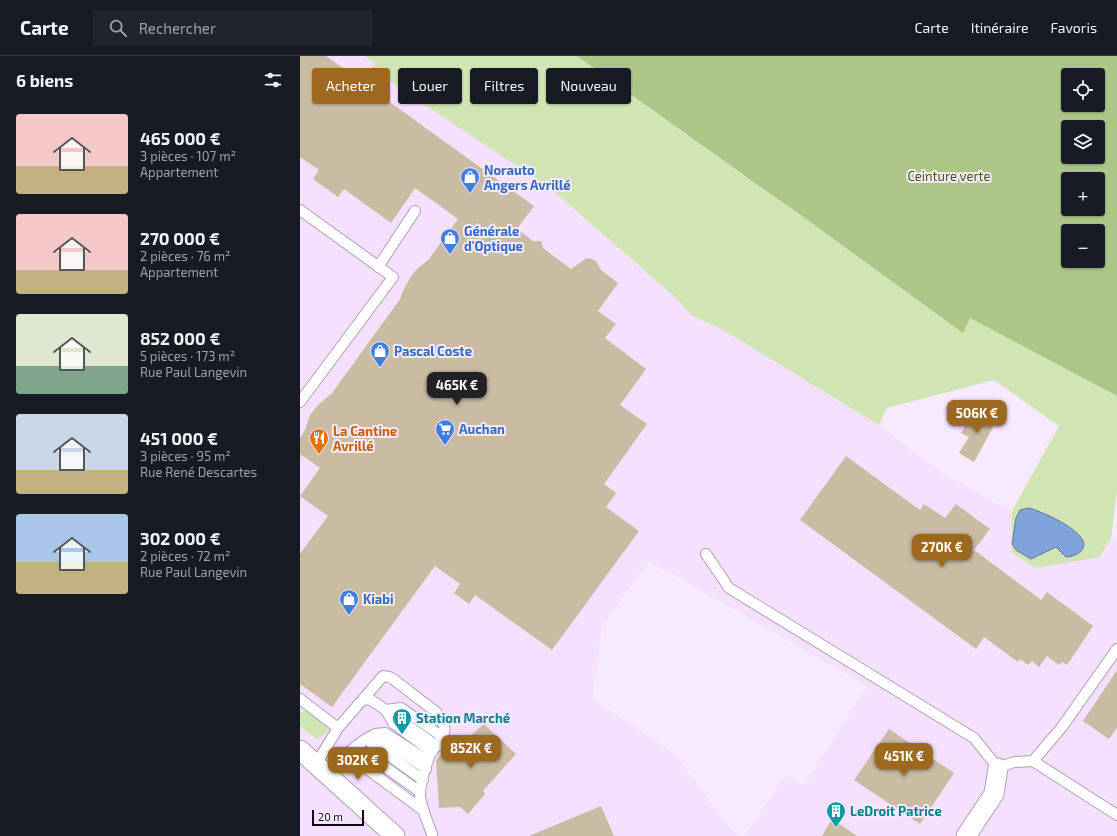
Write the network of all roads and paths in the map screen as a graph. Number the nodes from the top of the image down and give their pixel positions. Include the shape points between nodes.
1 (300, 210) edge
2 (415, 211) dead end
3 (378, 267) junction
4 (301, 399) edge
5 (706, 554) dead end
6 (1117, 649) edge
7 (363, 699) junction
8 (300, 700) edge
9 (386, 710) junction
10 (338, 728) junction
11 (366, 739) junction
12 (356, 746) junction
13 (300, 750) edge
14 (433, 753) junction
15 (347, 754) junction
16 (1033, 761) junction
17 (998, 768) junction
18 (322, 770) junction
19 (423, 780) junction
20 (420, 792) junction
21 (424, 811) junction
22 (1117, 815) edge
23 (395, 836) edge
24 (432, 836) edge
25 (966, 836) edge

1 - 3 lane
2 - 3 lane
3 - 4 lane via 393,278
5 - 17 lane via 729,588 974,738
6 - 16 lane via 1062,727
7 - 9 lane via 371,700
7 - 10 lane
7 - 14 lane via 383,676 389,677 436,712 442,719 444,728
8 - 10 lane
9 - 14 lane via 393,723
9 - 14 lane via 401,708
10 - 18 lane
11 - 12 lane
11 - 14 lane via 375,734
11 - 19 lane
12 - 15 lane
12 - 20 lane
13 - 18 street
14 - 19 lane
15 - 18 lane
15 - 21 lane
16 - 17 lane via 1014,762
16 - 22 lane
17 - 25 street via 994,794
18 - 23 street
19 - 20 lane
20 - 21 lane
21 - 24 lane

